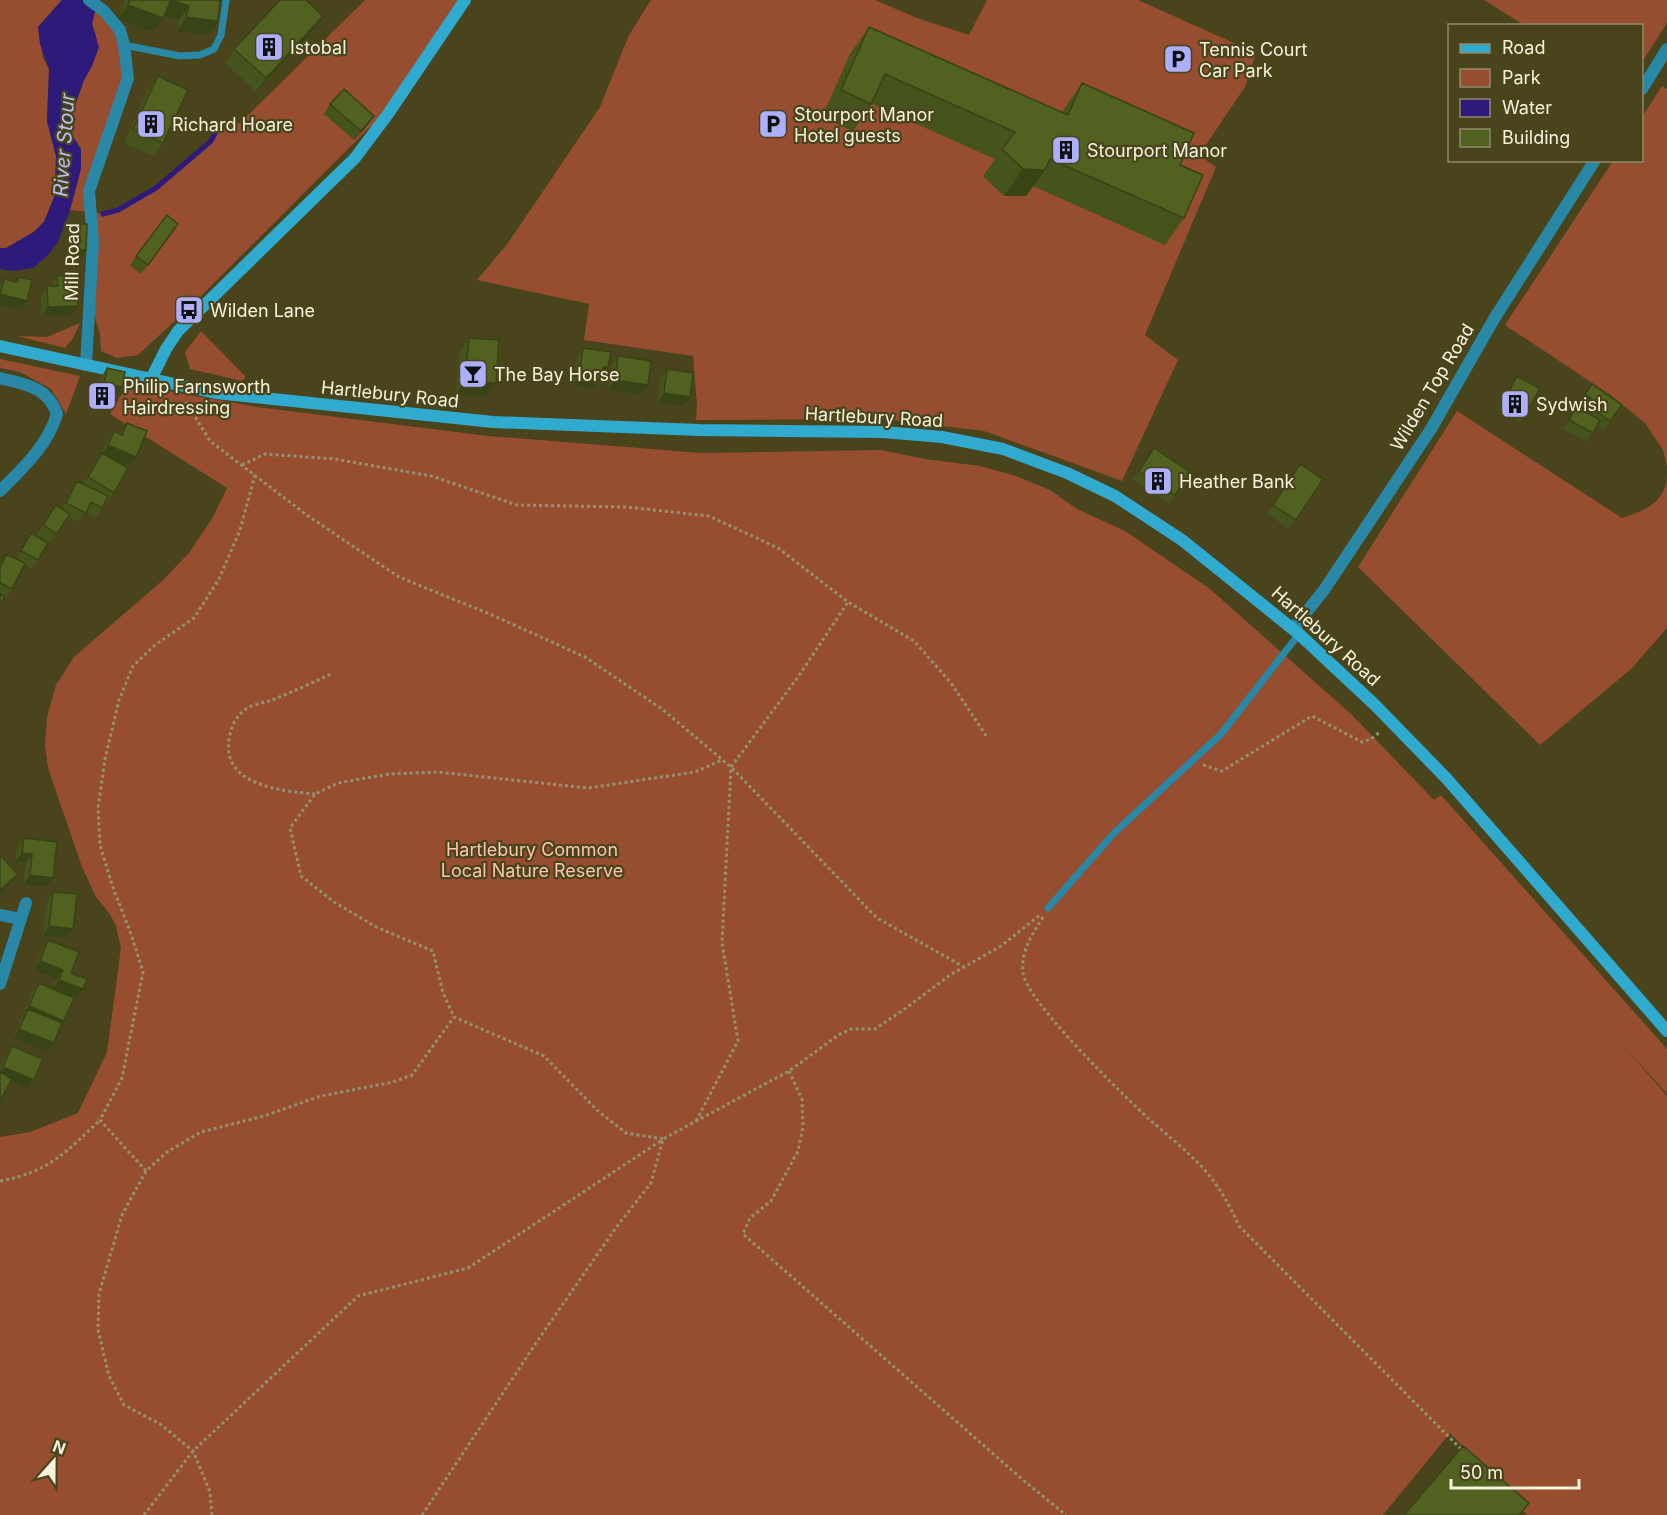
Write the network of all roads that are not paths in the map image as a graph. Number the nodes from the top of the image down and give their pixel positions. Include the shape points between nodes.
1 (89, 0) edge
2 (226, 0) edge
3 (465, 0) edge
4 (124, 45) junction
5 (1667, 49) edge
6 (1643, 86) edge
7 (1594, 162) edge
8 (0, 346) edge
9 (86, 365) junction
10 (0, 378) edge
11 (151, 380) junction
12 (0, 491) edge
13 (1296, 631) junction
14 (26, 903) dead end
15 (1048, 908) road end
16 (0, 915) edge
17 (20, 919) junction
18 (0, 984) edge
19 (1667, 1031) edge

1 - 4 street, Mill Road via 120,30
2 - 4 lane via 214,49 200,56
3 - 11 main road via 355,158 178,332
4 - 9 street, Mill Road via 128,78 89,191 93,242
5 - 6 street
7 - 13 street, Wilden Top Road via 1494,319 1431,429
8 - 9 main road, Hartlebury Road
9 - 11 main road, Hartlebury Road
10 - 12 street via 34,387 48,396 57,414 39,450
11 - 13 main road, Hartlebury Road via 216,393 494,422 883,432 942,437 1003,449 1115,496 1182,540
13 - 15 lane via 1221,734 1114,833
13 - 19 main road, Hartlebury Road via 1447,779
14 - 17 street
16 - 17 street
17 - 18 street

